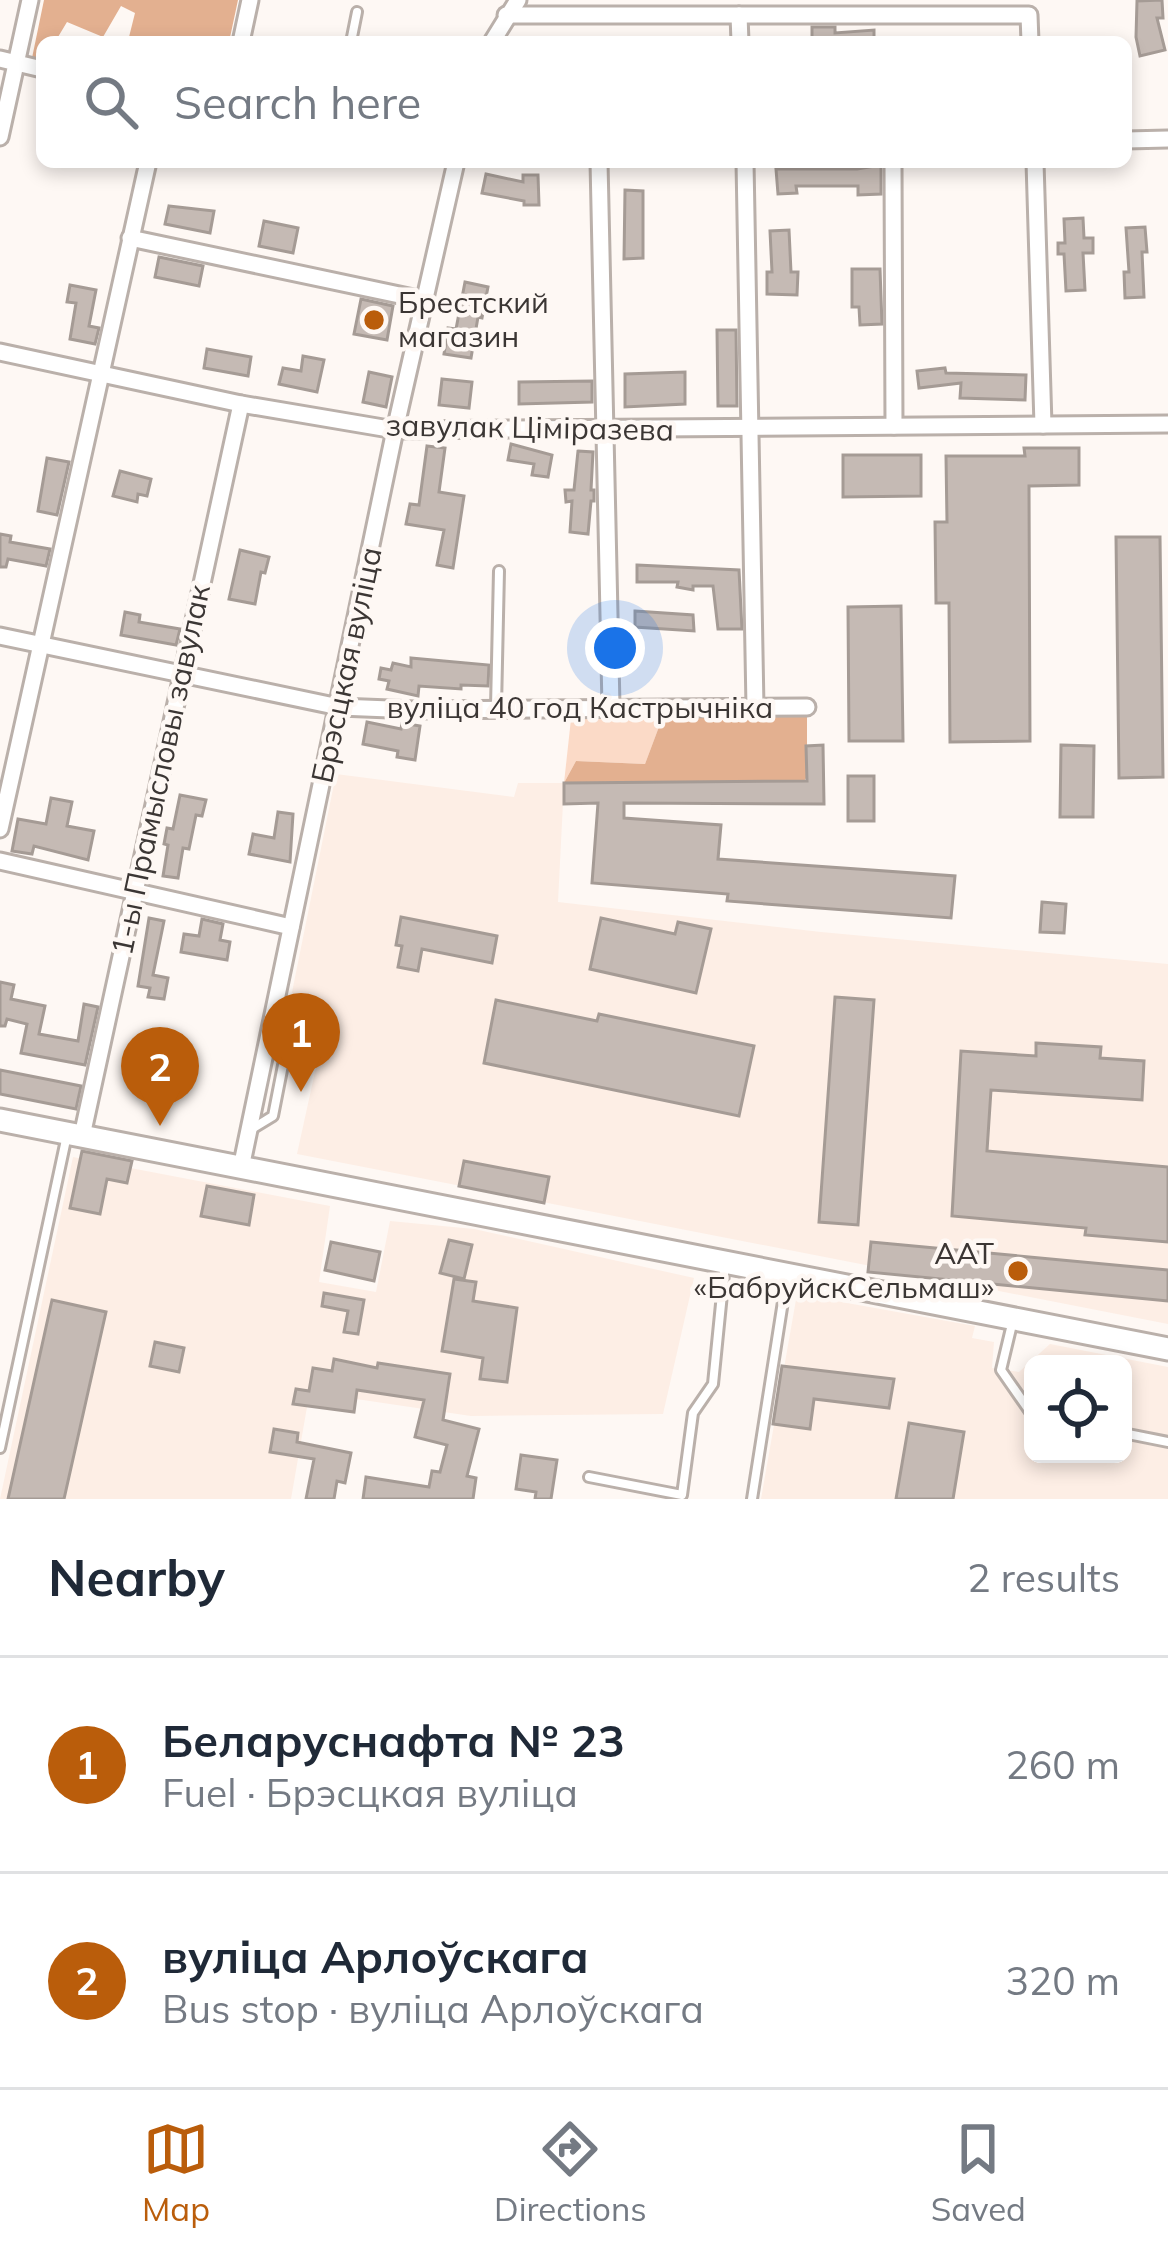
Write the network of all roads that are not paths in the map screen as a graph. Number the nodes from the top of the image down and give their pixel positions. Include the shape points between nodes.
1 (30, 0) edge
2 (250, 0) edge
3 (518, 0) edge
4 (357, 12) dead end
5 (506, 15) junction
6 (739, 15) junction
7 (243, 36) edge
8 (352, 36) edge
9 (495, 36) edge
10 (740, 36) edge
11 (1030, 36) edge
12 (8, 61) edge
13 (0, 137) edge
14 (1168, 139) edge
15 (1132, 140) edge
16 (147, 168) edge
17 (455, 168) edge
18 (599, 168) edge
19 (745, 168) edge
20 (893, 168) edge
21 (1035, 168) edge
22 (130, 238) junction
23 (423, 300) junction
24 (0, 352) edge
25 (101, 374) junction
26 (241, 404) junction
27 (1168, 424) edge
28 (1042, 425) junction
29 (894, 426) junction
30 (748, 428) junction
31 (394, 430) junction
32 (603, 430) junction
33 (499, 572) dead end
34 (0, 636) edge
35 (41, 645) junction
36 (182, 676) junction
37 (611, 706) junction
38 (339, 707) junction
39 (755, 707) junction
40 (807, 707) dead end
41 (496, 709) junction
42 (0, 829) edge
43 (0, 861) edge
44 (134, 889) junction
45 (291, 927) junction
46 (0, 1120) edge
47 (75, 1135) junction
48 (241, 1168) junction
49 (726, 1262) junction
50 (787, 1274) junction
51 (1014, 1318) junction
52 (1168, 1349) edge
53 (1024, 1402) edge
54 (1132, 1435) edge
55 (1168, 1442) edge
56 (0, 1448) edge
57 (589, 1477) dead end
58 (752, 1499) edge

1 - 12 street
2 - 7 street
3 - 5 street
4 - 8 lane
5 - 6 street
5 - 9 street
6 - 10 street
6 - 11 street via 1029,15
12 - 13 street
14 - 15 street
16 - 22 street
17 - 23 street, Брэсцкая вуліца
18 - 32 street
19 - 30 street
20 - 29 street
21 - 28 street
22 - 23 street
22 - 25 street
23 - 31 street, Брэсцкая вуліца
24 - 25 street, завулак Ціміразева
25 - 26 street, завулак Ціміразева
25 - 35 street
26 - 31 street, завулак Ціміразева
26 - 36 street, 1-ы Прамысловы завулак
27 - 28 street, завулак Ціміразева
28 - 29 street, завулак Ціміразева
29 - 30 street, завулак Ціміразева
30 - 32 street, завулак Ціміразева
30 - 39 street
31 - 32 street, завулак Ціміразева
31 - 38 street, Брэсцкая вуліца
32 - 37 street
33 - 41 lane
34 - 35 street, вуліца 40 год Кастрычніка
35 - 36 street, вуліца 40 год Кастрычніка
35 - 42 street
36 - 38 street, вуліца 40 год Кастрычніка
36 - 44 street, 1-ы Прамысловы завулак
37 - 39 street, вуліца 40 год Кастрычніка
37 - 41 street, вуліца 40 год Кастрычніка
38 - 41 street, вуліца 40 год Кастрычніка
38 - 45 street, Брэсцкая вуліца
39 - 40 street, вуліца 40 год Кастрычніка
43 - 44 street
44 - 45 street
44 - 47 street, 1-ы Прамысловы завулак
45 - 48 street, Брэсцкая вуліца
46 - 47 street
47 - 48 street
47 - 56 lane
48 - 49 street
49 - 50 street
49 - 57 lane via 713,1384 692,1413 682,1495
50 - 51 street
50 - 58 lane
51 - 52 street
51 - 53 lane via 1001,1370
54 - 55 lane

